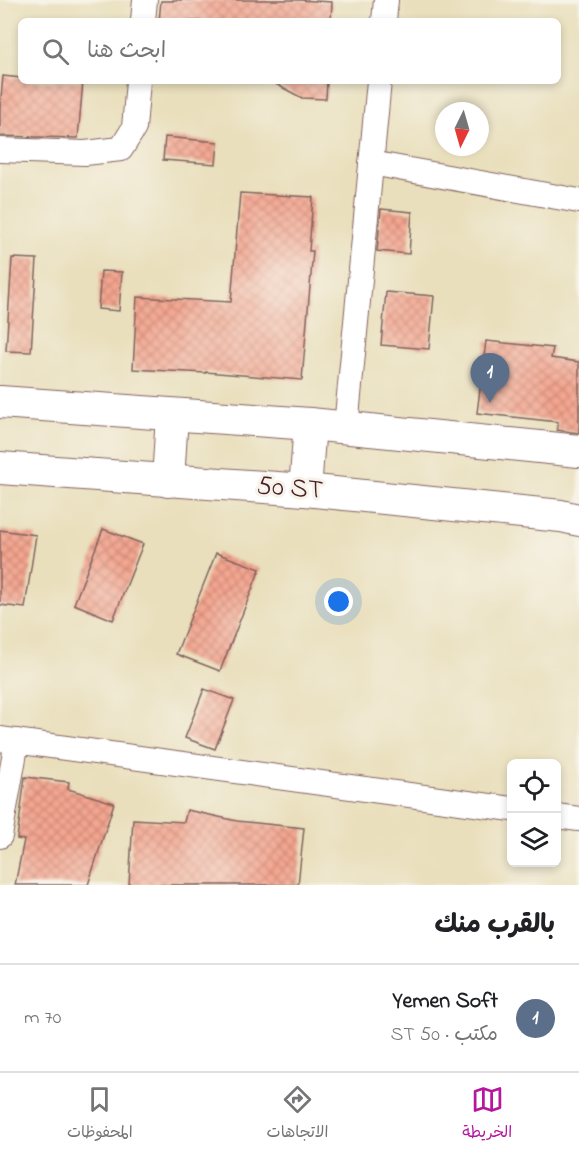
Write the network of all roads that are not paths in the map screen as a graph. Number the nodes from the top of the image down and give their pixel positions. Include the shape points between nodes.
1 (145, 0) edge
2 (386, 0) edge
3 (143, 18) edge
4 (384, 18) edge
5 (138, 84) edge
6 (378, 84) edge
7 (0, 150) edge
8 (371, 163) junction
9 (579, 201) edge
10 (0, 402) edge
11 (172, 415) junction
12 (310, 424) junction
13 (346, 427) junction
14 (579, 451) edge
15 (0, 468) edge
16 (168, 481) junction
17 (305, 490) junction
18 (579, 520) edge
19 (8, 740) edge
20 (507, 808) edge
21 (561, 817) edge
22 (579, 819) edge
23 (0, 836) edge

1 - 3 street
2 - 4 street
5 - 7 street via 134,128 120,149 85,153
6 - 8 street
8 - 9 street
8 - 13 street
10 - 11 main road
11 - 12 main road
11 - 16 main road
12 - 13 main road
12 - 17 main road
13 - 14 main road
15 - 16 main road, 50 ST
16 - 17 main road, 50 ST
17 - 18 main road, 50 ST
19 - 20 street
19 - 23 street
21 - 22 street

